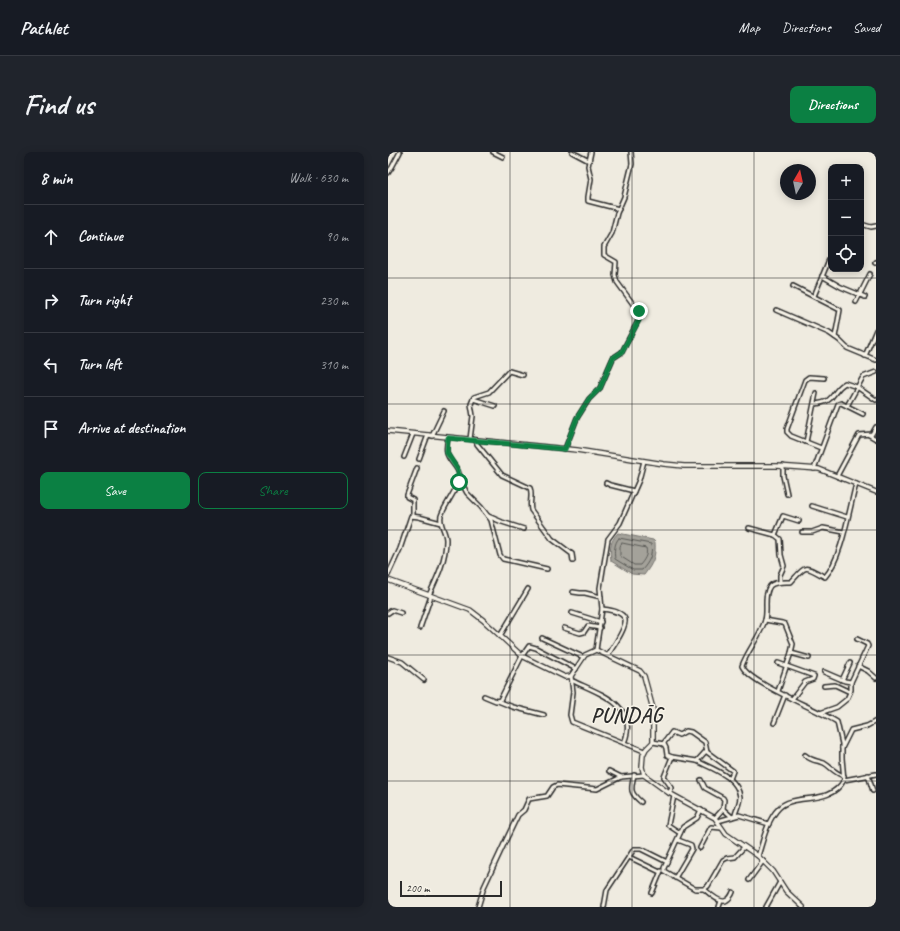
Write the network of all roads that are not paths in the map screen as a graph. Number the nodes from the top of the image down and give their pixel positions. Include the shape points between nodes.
1 (400, 152) edge
2 (493, 152) edge
3 (572, 152) edge
4 (591, 152) edge
5 (631, 152) edge
6 (503, 157) dead end
7 (589, 161) junction
8 (388, 173) edge
9 (619, 209) junction
10 (864, 225) edge
11 (876, 226) edge
12 (828, 262) edge
13 (870, 274) dead end
14 (822, 276) junction
15 (793, 286) dead end
16 (860, 295) junction
17 (814, 296) junction
18 (865, 297) dead end
19 (856, 302) dead end
20 (776, 310) dead end
21 (876, 330) edge
22 (835, 337) junction
23 (866, 356) junction
24 (876, 360) edge
25 (876, 372) edge
26 (523, 375) dead end
27 (824, 378) dead end
28 (857, 387) junction
29 (816, 393) dead end
30 (473, 399) junction
31 (876, 400) edge
32 (814, 404) junction
33 (495, 406) dead end
34 (847, 406) junction
35 (444, 411) dead end
36 (863, 414) dead end
37 (876, 427) edge
38 (388, 431) edge
39 (784, 432) dead end
40 (413, 434) junction
41 (788, 434) junction
42 (430, 435) junction
43 (869, 435) junction
44 (448, 438) junction
45 (470, 439) junction
46 (876, 439) edge
47 (476, 440) junction
48 (806, 442) junction
49 (821, 448) junction
50 (565, 449) junction
51 (404, 457) dead end
52 (418, 459) dead end
53 (644, 461) junction
54 (783, 466) junction
55 (417, 468) dead end
56 (814, 469) junction
57 (837, 476) junction
58 (460, 480) junction
59 (606, 483) dead end
60 (856, 484) junction
61 (634, 491) junction
62 (876, 492) edge
63 (787, 494) dead end
64 (812, 506) dead end
65 (413, 516) junction
66 (488, 516) junction
67 (847, 517) junction
68 (799, 521) dead end
69 (441, 523) junction
70 (749, 528) dead end
71 (524, 529) dead end
72 (802, 532) dead end
73 (844, 532) junction
74 (775, 535) junction
75 (573, 561) dead end
76 (547, 569) dead end
77 (388, 575) edge
78 (388, 580) edge
79 (780, 582) junction
80 (528, 589) dead end
81 (573, 592) dead end
82 (430, 596) junction
83 (601, 597) junction
84 (602, 609) junction
85 (388, 613) edge
86 (401, 613) dead end
87 (572, 613) dead end
88 (765, 620) junction
89 (601, 622) junction
90 (420, 628) dead end
91 (564, 628) dead end
92 (600, 628) junction
93 (500, 636) junction
94 (542, 638) dead end
95 (857, 639) dead end
96 (596, 650) junction
97 (791, 653) junction
98 (522, 656) junction
99 (608, 656) junction
100 (388, 657) edge
101 (583, 657) junction
102 (809, 658) dead end
103 (778, 662) dead end
104 (850, 663) dead end
105 (787, 666) junction
106 (858, 666) junction
107 (576, 669) junction
108 (824, 672) dead end
109 (571, 676) junction
110 (876, 678) edge
111 (424, 680) dead end
112 (842, 680) junction
113 (572, 681) junction
114 (851, 682) junction
115 (824, 686) dead end
116 (778, 691) junction
117 (850, 692) junction
118 (484, 696) dead end
119 (785, 696) junction
120 (792, 699) junction
121 (498, 701) junction
122 (820, 713) junction
123 (544, 715) dead end
124 (876, 721) edge
125 (774, 723) dead end
126 (653, 742) junction
127 (624, 743) junction
128 (662, 744) junction
129 (842, 750) junction
130 (644, 751) junction
131 (706, 751) junction
132 (805, 755) dead end
133 (672, 757) junction
134 (697, 761) junction
135 (609, 771) dead end
136 (644, 774) junction
137 (876, 774) edge
138 (634, 775) junction
139 (868, 775) junction
140 (621, 777) junction
141 (844, 778) junction
142 (730, 779) junction
143 (701, 780) dead end
144 (873, 791) dead end
145 (669, 793) junction
146 (674, 796) junction
147 (641, 802) dead end
148 (723, 809) junction
149 (702, 810) junction
150 (733, 816) junction
151 (716, 819) junction
152 (769, 824) junction
153 (722, 828) junction
154 (680, 833) junction
155 (678, 840) junction
156 (744, 847) junction
157 (700, 848) dead end
158 (758, 856) junction
159 (629, 857) junction
160 (763, 861) junction
161 (667, 862) junction
162 (663, 870) junction
163 (660, 872) junction
164 (675, 878) junction
165 (749, 880) dead end
166 (780, 882) junction
167 (704, 889) junction
168 (733, 892) dead end
169 (652, 893) dead end
170 (721, 901) junction
171 (478, 907) edge
172 (604, 907) edge
173 (719, 907) edge
174 (766, 907) edge
175 (803, 907) edge

1 - 8 street
2 - 6 street
3 - 7 street
4 - 7 street
5 - 9 street via 632,164
7 - 9 street via 589,202
9 - 50 street via 604,253 616,262 617,282 641,315 622,352 613,358 600,388 589,399 577,418
10 - 11 street
12 - 14 street
13 - 16 street
14 - 16 street via 841,288
14 - 17 street
15 - 17 street
16 - 18 street
16 - 19 street
17 - 22 street via 840,310
20 - 22 street
21 - 23 street
22 - 23 street via 847,348
23 - 24 street
25 - 28 street via 863,377
26 - 30 street via 509,372 489,392
27 - 41 street via 809,377 803,383 787,429
28 - 31 street
28 - 32 street via 843,383 828,401
28 - 34 street
29 - 32 street
30 - 33 street
30 - 45 street
32 - 48 street
34 - 36 street
34 - 49 street via 840,403 837,405
35 - 42 street
37 - 43 street
38 - 40 street
39 - 41 street
40 - 42 street
40 - 51 street
41 - 48 street
42 - 44 street
42 - 52 street
43 - 46 street
43 - 57 street via 860,434 856,439
44 - 45 street
44 - 58 street via 447,453 458,470
45 - 47 street
47 - 50 street
47 - 75 street via 502,475 530,488 530,506 534,515 552,539 572,554
48 - 49 street
49 - 56 street
50 - 53 street
53 - 54 street via 684,466
53 - 61 street
54 - 56 street
54 - 63 street
55 - 65 street via 407,495 413,500
56 - 57 street
57 - 60 street
58 - 66 street via 467,493
58 - 69 street via 445,506
59 - 61 street
60 - 62 street
60 - 67 street
61 - 83 street via 620,523 608,539 600,588
64 - 67 street
65 - 69 street
65 - 77 street via 409,519 400,549
66 - 71 street
66 - 76 street via 503,559
67 - 73 street
68 - 74 street via 783,516
69 - 82 street via 446,538 444,558
70 - 74 street
72 - 73 street via 823,528
73 - 79 street via 834,563 825,577 805,569 791,582
74 - 79 street via 781,540 784,566
78 - 82 street
79 - 88 street via 773,583 768,589
80 - 93 street
81 - 83 street
82 - 90 street
82 - 93 street via 470,610
83 - 84 street
84 - 89 street
84 - 99 street via 615,612 625,620
85 - 86 street via 392,610
87 - 89 street
88 - 97 street via 785,624 793,644
88 - 116 street via 742,666 758,680
89 - 92 street
91 - 92 street via 580,633 588,626
92 - 96 street
93 - 98 street
94 - 101 street
95 - 106 street via 868,646
96 - 99 street
96 - 101 street via 588,652
97 - 102 street
97 - 105 street
98 - 107 street via 528,647 533,646
98 - 109 street via 565,677
98 - 121 street
99 - 126 street via 643,674 653,709
100 - 111 street via 402,662
101 - 107 street
103 - 105 street
104 - 112 street
105 - 116 street
105 - 120 street via 814,676 805,682
106 - 110 street
106 - 114 street
107 - 109 street
108 - 112 street
109 - 113 street
112 - 114 street
113 - 127 street via 606,696 620,709 627,726
113 - 127 street via 572,722
114 - 117 street
115 - 117 street via 835,685
116 - 119 street
117 - 122 street via 842,704
118 - 121 street
119 - 120 street
119 - 125 street
120 - 122 street
121 - 123 street
122 - 129 street via 837,722
124 - 129 street via 850,731
126 - 128 street
126 - 130 street
127 - 130 street
128 - 131 street via 672,732 681,735 688,731 705,742
128 - 133 street via 667,755
129 - 141 street
130 - 136 street
131 - 134 street
131 - 142 street via 733,771
132 - 141 street via 813,761 825,764
133 - 134 street
133 - 145 street via 664,777 672,788
134 - 142 street
135 - 140 street
136 - 138 street
136 - 145 street
137 - 139 street
138 - 140 street
138 - 147 street via 629,788
139 - 141 street
139 - 144 street
140 - 171 street via 597,789 557,784 547,796 529,799 524,810 518,815 484,888
141 - 152 street via 840,786 825,796 785,803 774,814
142 - 150 street via 735,783 740,797
143 - 148 street via 705,788 723,798
145 - 146 street
146 - 149 street
146 - 154 street via 668,826
148 - 150 street
148 - 151 street
149 - 151 street
149 - 154 street
150 - 151 street
150 - 152 street via 739,815
151 - 153 street
152 - 158 street
153 - 156 street
153 - 157 street via 712,827
154 - 155 street
155 - 161 street
155 - 164 street via 691,845 692,849
156 - 158 street
156 - 167 street via 735,857 723,860
158 - 160 street
159 - 161 street via 634,849 638,849
159 - 163 street
159 - 172 street via 607,890
160 - 165 street
160 - 166 street
161 - 162 street
162 - 163 street
162 - 164 street
163 - 169 street
164 - 167 street via 695,889
166 - 174 street
166 - 175 street
167 - 170 street
168 - 170 street via 727,900
170 - 173 street

